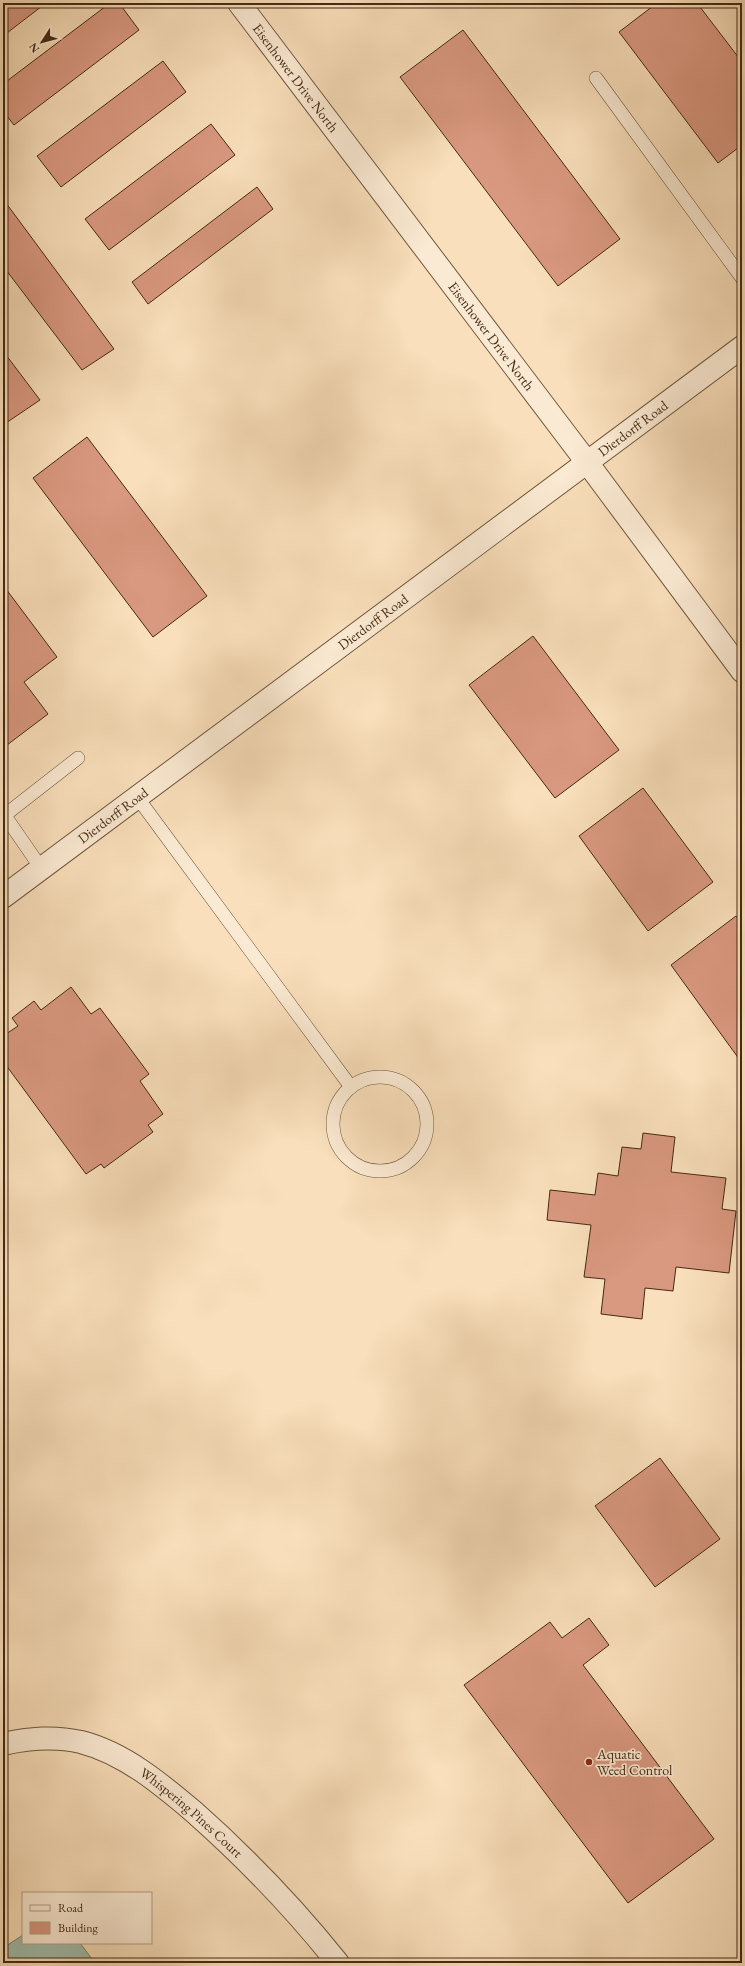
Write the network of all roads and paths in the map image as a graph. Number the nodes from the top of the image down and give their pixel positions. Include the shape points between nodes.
1 (239, 3) edge
2 (596, 78) dead end
3 (742, 278) edge
4 (742, 347) edge
5 (586, 461) junction
6 (742, 671) edge
7 (78, 758) dead end
8 (137, 798) junction
9 (4, 814) edge
10 (41, 868) junction
11 (3, 897) edge
12 (351, 1087) junction
13 (3, 1744) edge
14 (338, 1963) edge

1 - 5 street, Eisenhower Drive North
2 - 3 lane
4 - 5 street, Dierdorff Road
5 - 6 street, Eisenhower Drive North
5 - 8 street, Dierdorff Road
7 - 9 lane
8 - 10 street, Dierdorff Road
8 - 12 lane
9 - 10 lane
10 - 11 street, Dierdorff Road
12 - 12 lane via 341,1098 333,1119 336,1141 343,1153 354,1164 367,1170 382,1172 409,1161 420,1149 426,1134 426,1117 422,1102 411,1089 397,1080 381,1077 365,1079
13 - 14 street, Whispering Pines Court via 27,1739 54,1738 82,1742 110,1752 138,1768 176,1796 247,1862 285,1900

